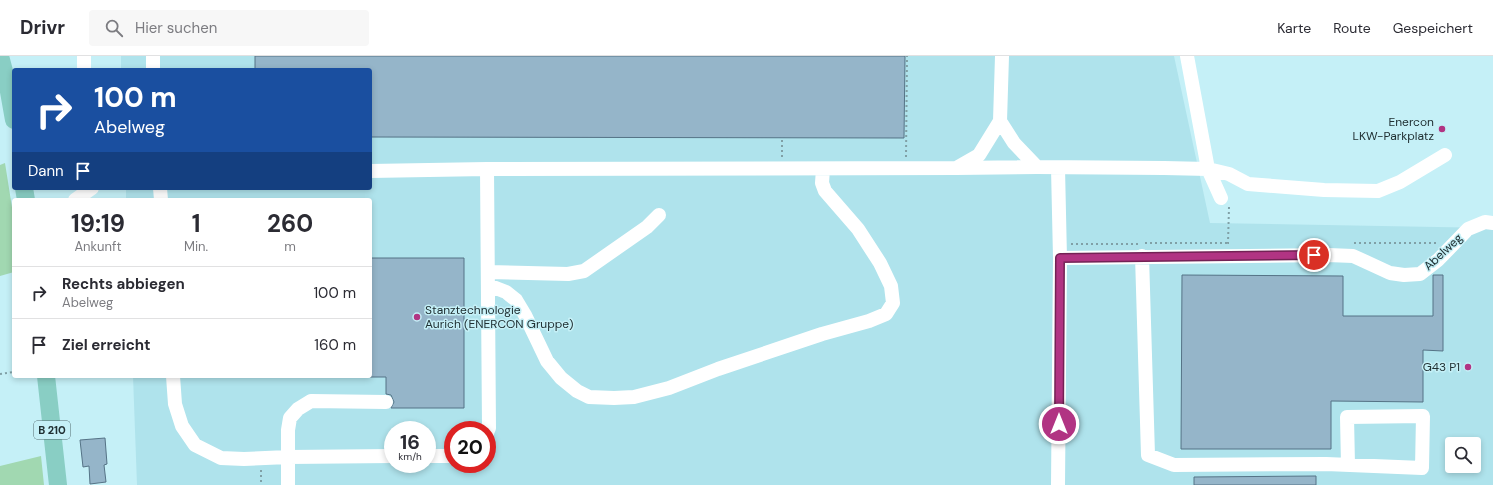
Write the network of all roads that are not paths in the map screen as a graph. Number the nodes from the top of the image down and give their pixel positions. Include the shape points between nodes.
1 (0, 56) edge
2 (84, 56) edge
3 (153, 56) edge
4 (1002, 56) edge
5 (1188, 56) edge
6 (84, 68) edge
7 (154, 68) edge
8 (12, 107) edge
9 (1000, 121) junction
10 (1445, 156) dead end
11 (1037, 167) junction
12 (956, 168) junction
13 (1058, 168) junction
14 (487, 169) junction
15 (823, 169) junction
16 (1208, 169) junction
17 (372, 171) edge
18 (89, 190) edge
19 (78, 198) edge
20 (1221, 198) road end
21 (659, 215) dead end
22 (1493, 222) edge
23 (1142, 256) junction
24 (1060, 258) junction
25 (488, 278) junction
26 (46, 378) edge
27 (173, 378) edge
28 (386, 402) dead end
29 (489, 421) edge
30 (384, 456) edge
31 (288, 457) junction
32 (1348, 465) junction
33 (58, 485) edge
34 (288, 485) edge
35 (1058, 485) edge

1 - 8 main road
2 - 6 street
3 - 7 street
4 - 9 street
5 - 16 street
9 - 11 street via 1014,143
9 - 12 street via 979,155
10 - 16 street via 1400,182 1378,191 1248,184 1229,174
11 - 12 street
11 - 13 street
12 - 15 street
13 - 16 street
13 - 24 street
14 - 15 street
14 - 17 street
14 - 25 street
15 - 25 street via 822,183 825,192 858,229 891,286 893,303 886,314 718,369 669,388 614,398 589,397 577,391 556,373 516,300
16 - 20 street
18 - 19 street
21 - 25 street via 647,227 584,271
22 - 23 street, Abelweg via 1485,222 1468,229 1420,274 1390,274 1353,256 1328,254
23 - 24 street, Abelweg
23 - 32 street via 1148,455 1174,465
24 - 35 street
25 - 29 street
26 - 33 main road, B 210
27 - 31 street via 177,411 182,426 195,445 221,458
28 - 31 street via 310,401 290,418
30 - 31 street
31 - 34 street
32 - 32 street via 1422,468 1424,416 1347,417

